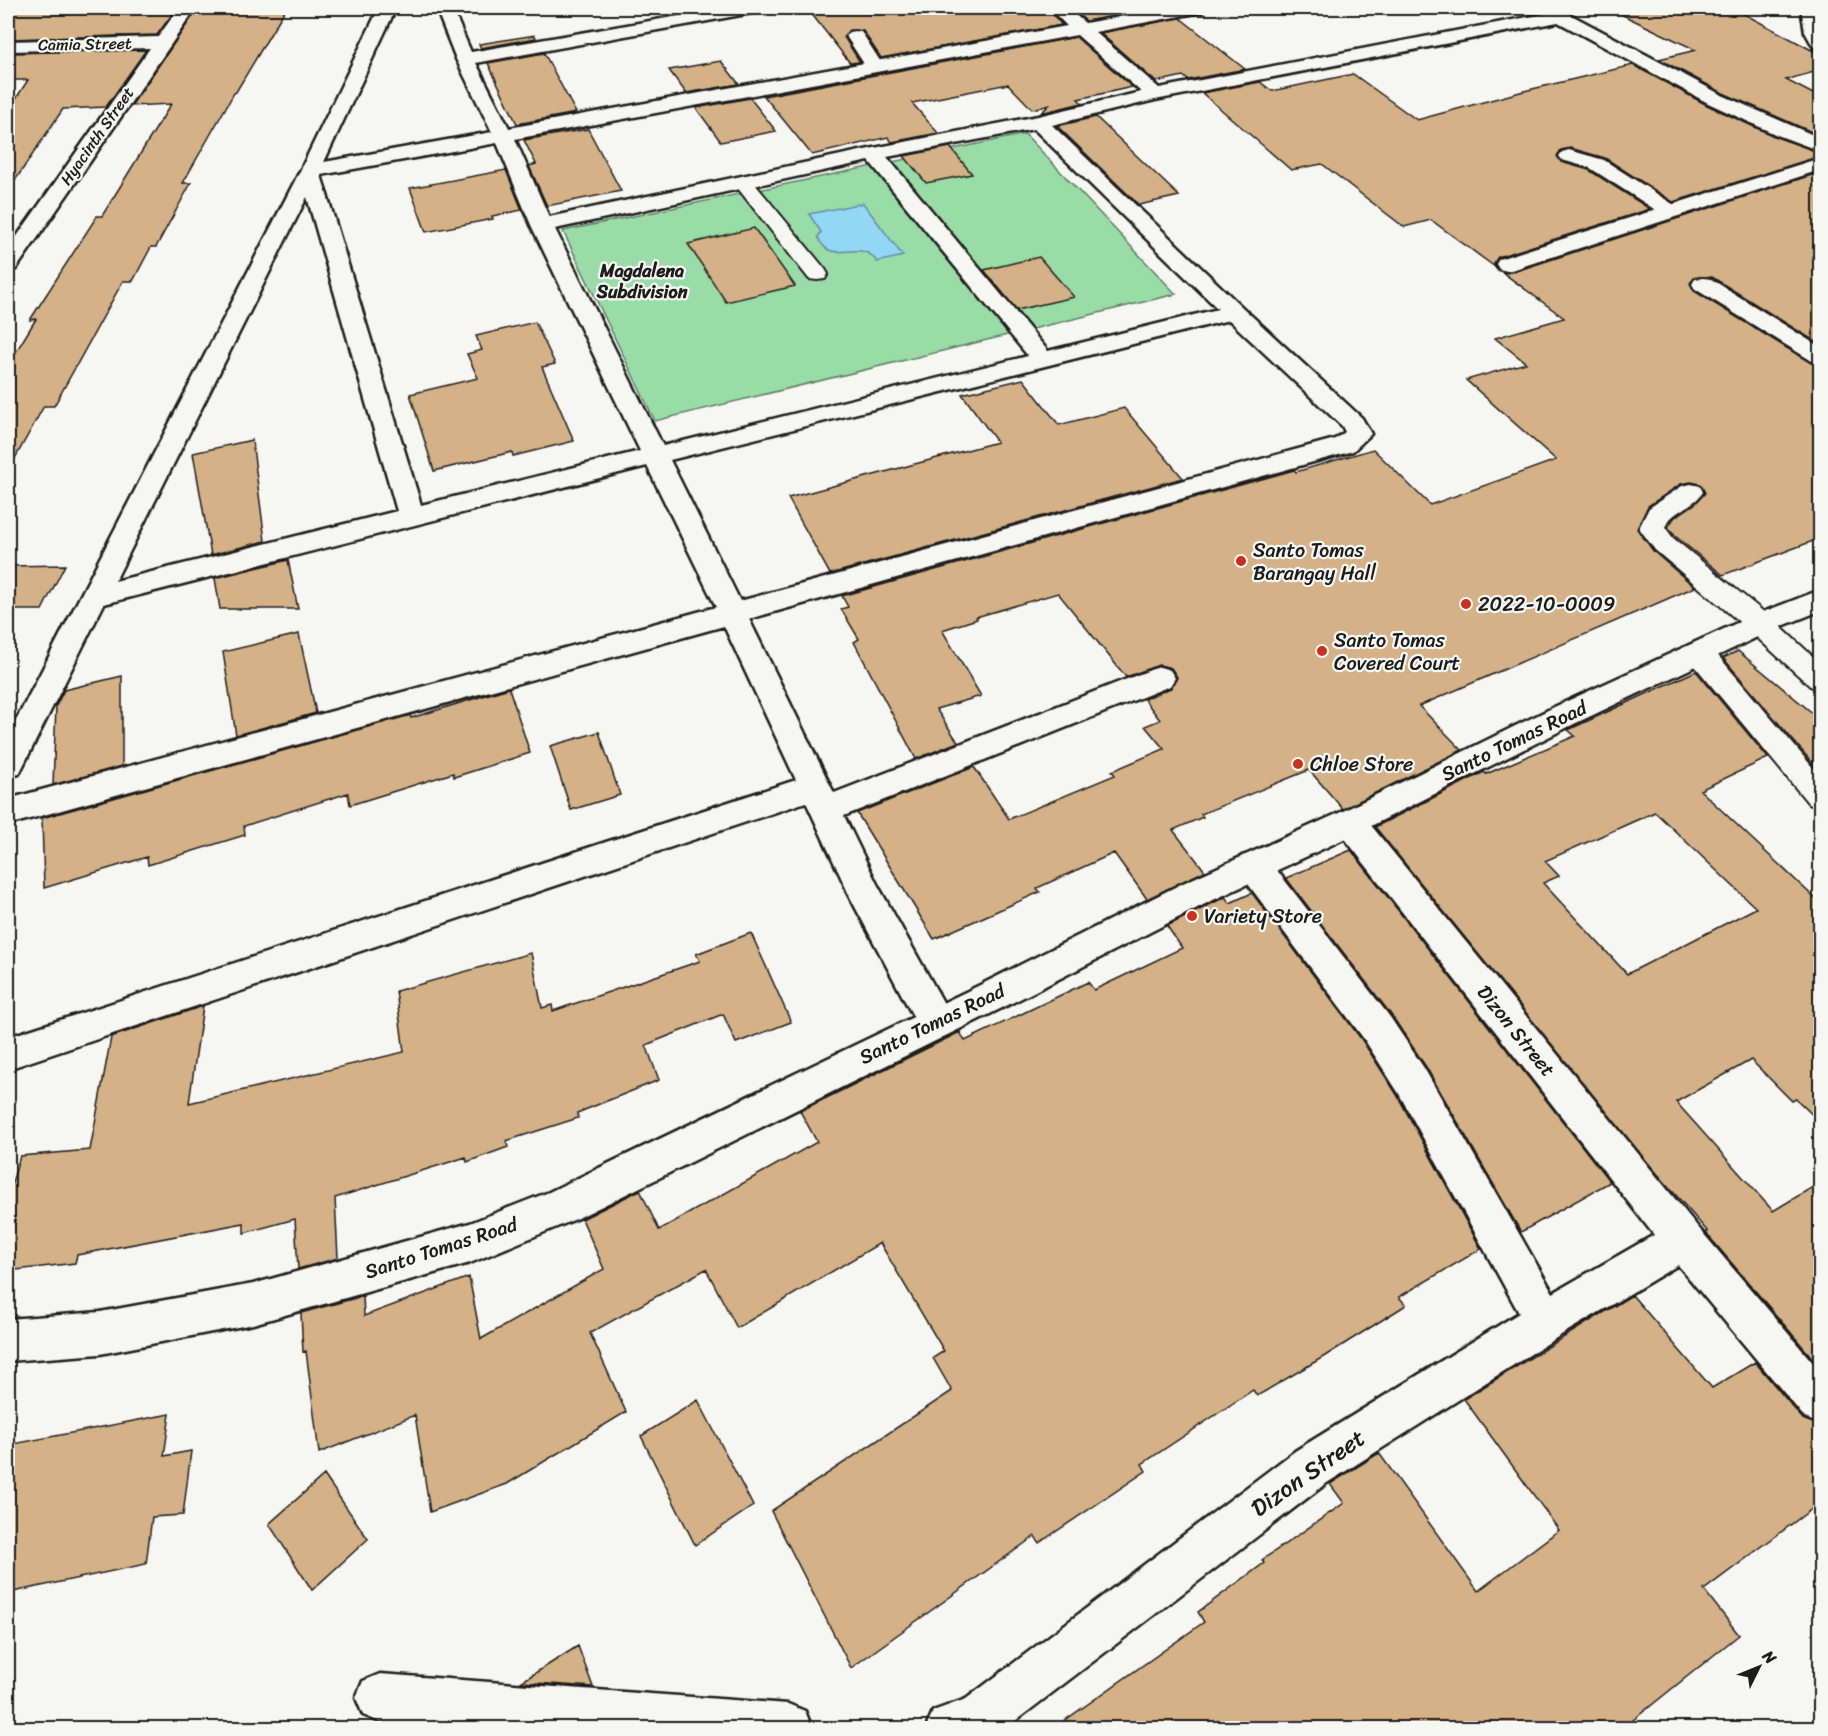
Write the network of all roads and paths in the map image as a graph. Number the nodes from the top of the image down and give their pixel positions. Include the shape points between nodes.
1 (187, 8) edge
2 (387, 8) edge
3 (444, 8) edge
4 (752, 8) edge
5 (1057, 8) edge
6 (1196, 8) edge
7 (1553, 12) edge
8 (1813, 16) edge
9 (1082, 30) junction
10 (855, 36) dead end
11 (163, 42) junction
12 (1821, 44) edge
13 (8, 46) edge
14 (465, 59) junction
15 (875, 67) junction
16 (1155, 94) junction
17 (1038, 122) junction
18 (504, 137) junction
19 (1821, 145) edge
20 (873, 154) junction
21 (1569, 156) dead end
22 (1821, 164) edge
23 (310, 171) junction
24 (743, 182) junction
25 (1672, 212) junction
26 (542, 225) junction
27 (8, 264) edge
28 (1507, 264) dead end
29 (817, 274) dead end
30 (1702, 284) dead end
31 (1234, 312) junction
32 (1821, 356) edge
33 (1043, 360) junction
34 (654, 457) junction
35 (1691, 492) dead end
36 (411, 515) junction
37 (96, 596) junction
38 (1821, 600) edge
39 (732, 612) junction
40 (1760, 624) junction
41 (1700, 653) junction
42 (1160, 678) dead end
43 (1821, 679) edge
44 (8, 765) edge
45 (1821, 796) edge
46 (820, 797) junction
47 (8, 812) edge
48 (1350, 822) junction
49 (1254, 866) junction
50 (935, 1022) junction
51 (8, 1053) edge
52 (1683, 1240) junction
53 (1546, 1320) junction
54 (8, 1340) edge
55 (1821, 1403) edge
56 (380, 1698) dead end
57 (788, 1728) edge
58 (950, 1728) edge

1 - 11 street, Hyacinth Street
2 - 23 street
3 - 14 street
4 - 14 street
5 - 9 street
6 - 9 street
7 - 16 street
7 - 19 street via 1648,66 1776,128
8 - 12 street via 1814,32
9 - 15 street
9 - 16 street
10 - 15 lane
11 - 13 street, Camia Street
11 - 27 street, Hyacinth Street
14 - 18 street
15 - 18 street
16 - 17 street
17 - 20 street
17 - 31 street
18 - 23 street
18 - 26 street
20 - 24 street
20 - 33 street
21 - 25 lane via 1597,164
22 - 25 street
23 - 36 street
23 - 37 street
24 - 26 street
24 - 29 lane
25 - 28 street
26 - 34 street
30 - 32 lane
31 - 33 street
31 - 39 street via 1353,423 1358,434 1344,445
33 - 34 street
34 - 36 street
34 - 39 street
35 - 40 lane via 1658,513 1652,528 1664,544
36 - 37 street
37 - 44 street
38 - 40 street, Santo Tomas Road
39 - 46 street
39 - 47 street
40 - 41 street, Santo Tomas Road
40 - 43 lane
41 - 45 lane
41 - 48 street, Santo Tomas Road
42 - 46 street
46 - 50 street via 864,891
46 - 51 street
48 - 49 street, Santo Tomas Road
48 - 52 street, Dizon Street
49 - 50 street, Santo Tomas Road
49 - 53 street via 1412,1080
50 - 54 street, Santo Tomas Road via 562,1206 470,1243 254,1304 100,1333
52 - 53 street, Dizon Street
52 - 55 street, Dizon Street
53 - 58 street, Dizon Street via 1311,1467 978,1720
56 - 57 street

